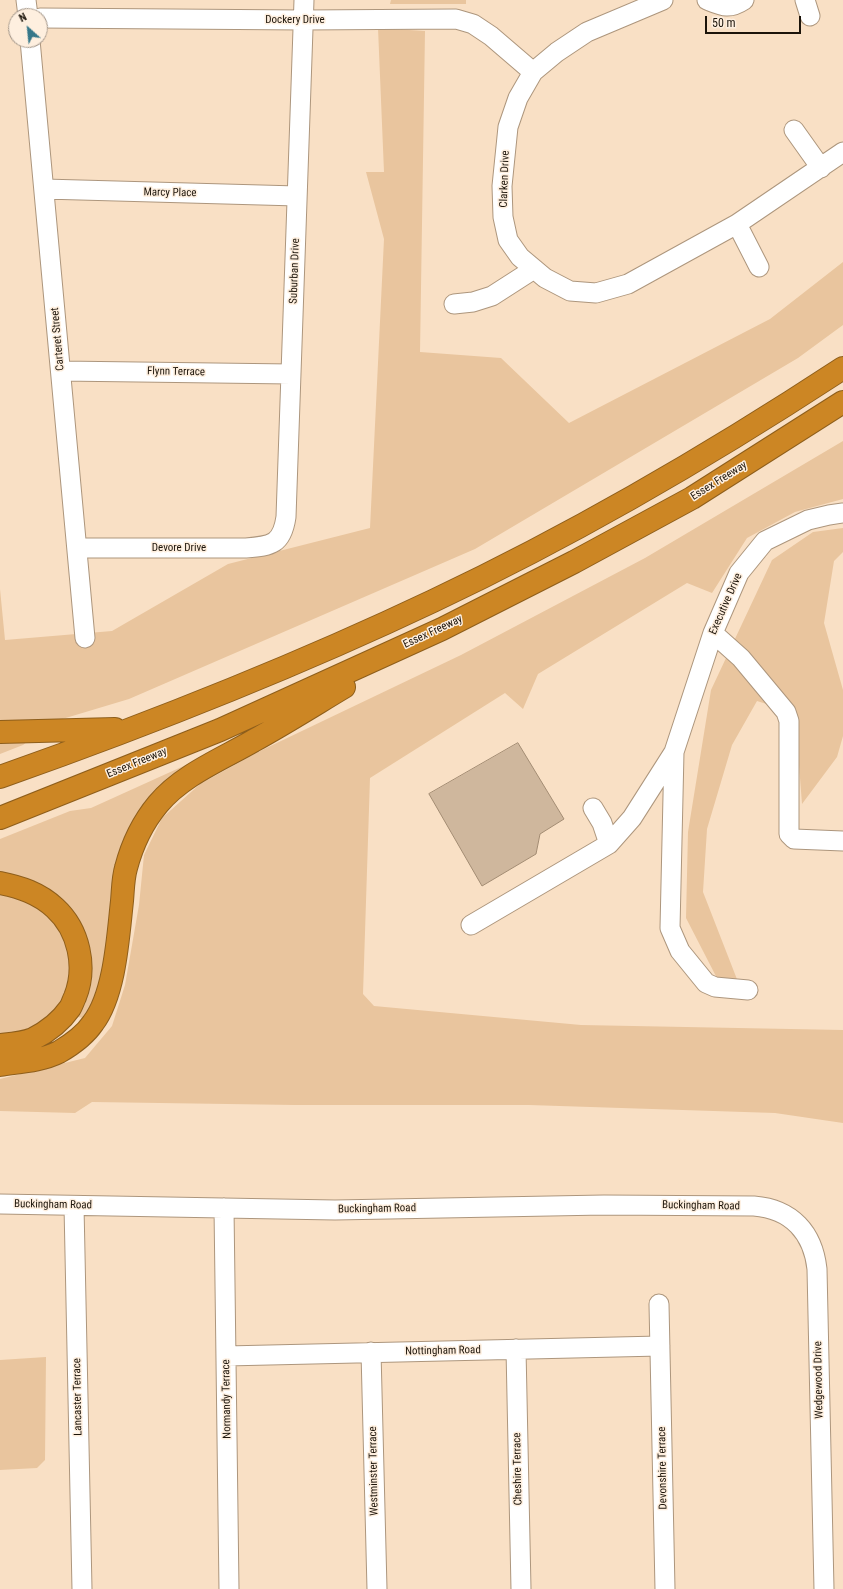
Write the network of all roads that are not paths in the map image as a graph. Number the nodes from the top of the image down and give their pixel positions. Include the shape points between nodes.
1 (304, 0) edge
2 (663, 0) edge
3 (707, 0) edge
4 (744, 0) edge
5 (48, 18) edge
6 (303, 20) junction
7 (31, 48) edge
8 (533, 72) junction
9 (794, 130) dead end
10 (843, 152) edge
11 (821, 168) junction
12 (44, 190) junction
13 (297, 196) junction
14 (737, 224) junction
15 (759, 268) dead end
16 (534, 269) junction
17 (454, 304) dead end
18 (843, 368) edge
19 (61, 371) junction
20 (291, 374) junction
21 (843, 402) edge
22 (843, 513) edge
23 (278, 539) joint
24 (77, 548) junction
25 (442, 629) junction
26 (712, 632) junction
27 (85, 638) dead end
28 (130, 729) junction
29 (0, 732) edge
30 (674, 752) junction
31 (0, 777) edge
32 (593, 808) dead end
33 (0, 818) edge
34 (843, 841) edge
35 (609, 844) junction
36 (0, 883) edge
37 (471, 925) dead end
38 (748, 990) dead end
39 (0, 1045) edge
40 (0, 1065) edge
41 (0, 1204) edge
42 (74, 1206) junction
43 (754, 1206) joint
44 (224, 1208) junction
45 (659, 1304) dead end
46 (660, 1346) junction
47 (516, 1350) junction
48 (371, 1352) junction
49 (226, 1356) junction
50 (82, 1589) edge
51 (229, 1589) edge
52 (377, 1589) edge
53 (521, 1589) edge
54 (666, 1589) edge
55 (824, 1589) edge

1 - 6 street, Suburban Drive
2 - 8 street, Clarken Drive via 587,32
3 - 4 street via 724,6 736,5
5 - 6 street, Dockery Drive
6 - 8 street, Dockery Drive via 456,19 473,24 491,36
6 - 13 street, Suburban Drive
7 - 12 street, Carteret Street
8 - 16 street, Clarken Drive via 518,98 508,127 502,186 503,217 508,240 520,257
9 - 11 street
10 - 11 street, Clarken Drive
11 - 14 street, Clarken Drive
12 - 13 street, Marcy Place
12 - 19 street, Carteret Street
13 - 20 street, Suburban Drive
14 - 15 street
14 - 16 street, Clarken Drive via 628,284 596,293 570,291
16 - 17 street via 492,296
18 - 28 highway via 775,413 680,470 515,560 434,601 347,640
19 - 20 street, Flynn Terrace
19 - 24 street, Carteret Street
20 - 23 street, Suburban Drive via 286,516 284,530
21 - 25 highway, Essex Freeway via 692,498
22 - 26 street, Executive Drive via 808,520 765,542 739,573
23 - 24 street, Devore Drive via 267,546 246,548
24 - 27 street, Carteret Street
25 - 33 highway, Essex Freeway via 220,730
25 - 40 highway via 253,741 212,762 171,790 148,818 135,842 126,869 117,942 104,1006 78,1039 58,1052 36,1060
26 - 30 street, Executive Drive
26 - 34 street via 741,658 786,712 789,721 789,834 794,839
28 - 29 highway
28 - 31 highway
30 - 35 street via 632,818
30 - 38 street via 670,928 680,951 706,983 715,988
32 - 35 street via 602,823
35 - 37 street
36 - 39 highway via 28,890 55,908 75,937 81,959 81,978 71,1007 54,1025 32,1039
41 - 42 street, Buckingham Road
42 - 44 street, Buckingham Road
42 - 50 street, Lancaster Terrace
43 - 44 street, Buckingham Road via 604,1205 335,1210
43 - 55 street, Wedgewood Drive via 773,1209 796,1223 808,1238 815,1256
44 - 49 street, Normandy Terrace
45 - 46 street, Devonshire Terrace
46 - 47 street, Nottingham Road
46 - 54 street, Devonshire Terrace
47 - 48 street, Nottingham Road
47 - 53 street, Cheshire Terrace
48 - 49 street, Nottingham Road
48 - 52 street, Westminster Terrace
49 - 51 street, Normandy Terrace

